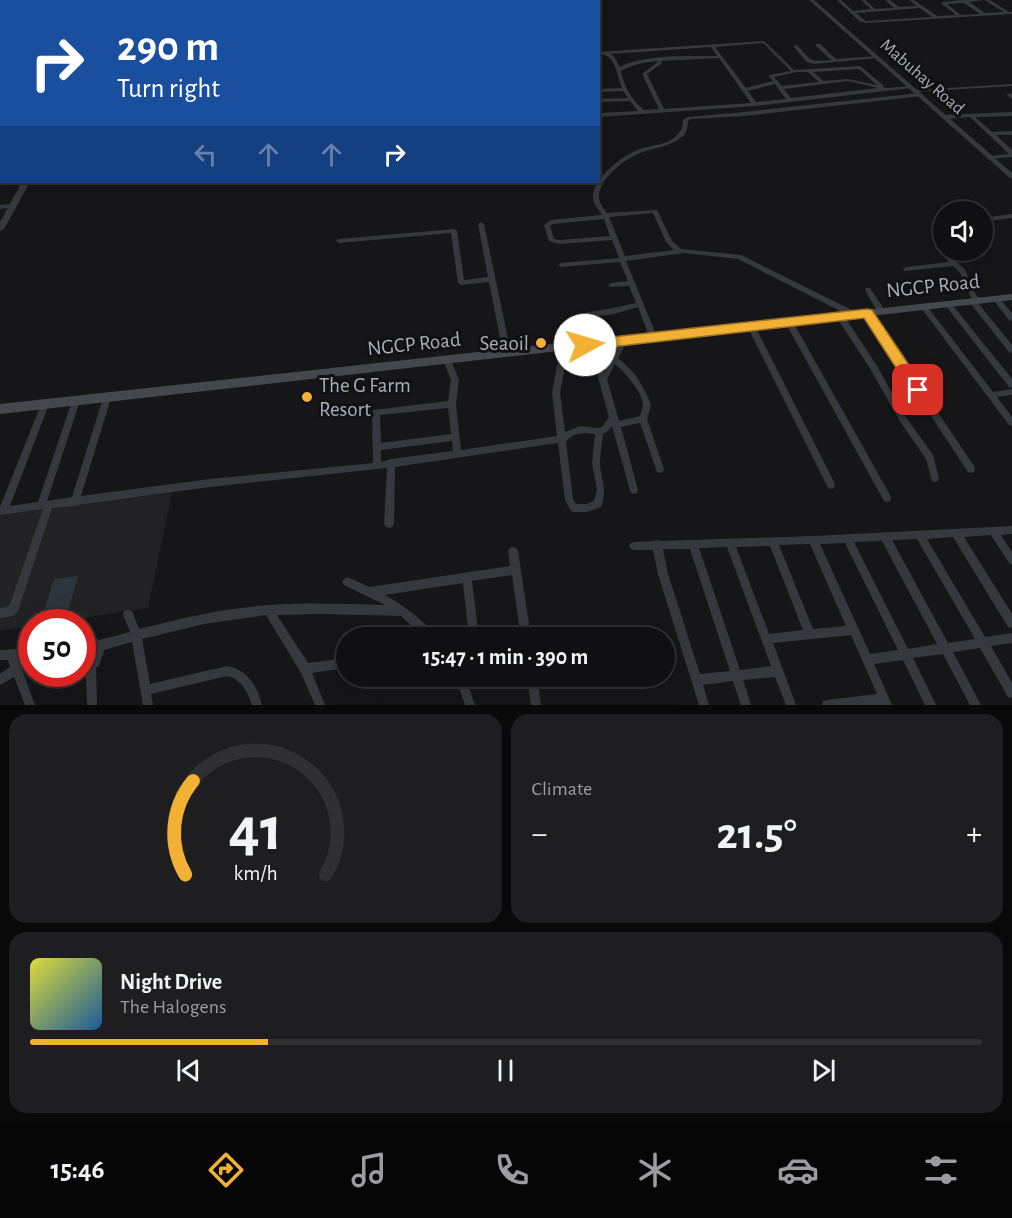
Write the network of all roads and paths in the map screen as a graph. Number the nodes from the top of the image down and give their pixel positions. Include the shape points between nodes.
1 (811, 0) edge
2 (839, 0) edge
3 (863, 0) edge
4 (887, 0) edge
5 (911, 0) edge
6 (963, 0) edge
7 (970, 0) edge
8 (985, 0) edge
9 (922, 7) junction
10 (898, 9) junction
11 (874, 10) junction
12 (852, 12) junction
13 (1010, 13) edge
14 (984, 15) junction
15 (961, 17) junction
16 (937, 18) junction
17 (818, 45) dead end
18 (712, 46) junction
19 (795, 46) dead end
20 (600, 53) edge
21 (721, 57) junction
22 (877, 57) junction
23 (662, 60) junction
24 (836, 61) junction
25 (619, 69) junction
26 (809, 71) junction
27 (796, 72) junction
28 (776, 82) junction
29 (822, 82) junction
30 (1012, 85) edge
31 (794, 86) junction
32 (780, 88) junction
33 (885, 88) junction
34 (626, 89) junction
35 (744, 90) junction
36 (600, 91) edge
37 (915, 91) junction
38 (818, 97) junction
39 (632, 99) junction
40 (790, 100) junction
41 (600, 101) edge
42 (755, 104) junction
43 (663, 111) junction
44 (644, 112) junction
45 (1009, 114) edge
46 (600, 115) edge
47 (970, 116) junction
48 (945, 117) junction
49 (1012, 119) edge
50 (1012, 133) edge
51 (991, 134) junction
52 (1012, 154) edge
53 (990, 157) junction
54 (1012, 177) edge
55 (25, 183) edge
56 (13, 206) junction
57 (0, 207) edge
58 (606, 216) junction
59 (1012, 216) edge
60 (993, 219) edge
61 (481, 224) dead end
62 (0, 229) edge
63 (614, 238) junction
64 (339, 241) dead end
65 (679, 251) junction
66 (622, 259) junction
67 (953, 261) edge
68 (955, 263) junction
69 (561, 265) dead end
70 (906, 268) dead end
71 (494, 279) junction
72 (632, 283) junction
73 (611, 285) dead end
74 (868, 290) dead end
75 (1012, 297) edge
76 (996, 299) junction
77 (975, 301) junction
78 (640, 304) junction
79 (948, 304) junction
80 (924, 307) junction
81 (882, 312) junction
82 (867, 313) junction
83 (855, 315) junction
84 (840, 316) junction
85 (1012, 318) edge
86 (789, 322) junction
87 (751, 326) junction
88 (653, 337) junction
89 (624, 340) junction
90 (587, 347) junction
91 (1012, 350) edge
92 (507, 353) junction
93 (447, 360) junction
94 (614, 360) junction
95 (603, 380) junction
96 (1012, 385) edge
97 (1012, 392) edge
98 (991, 394) junction
99 (107, 398) junction
100 (76, 401) junction
101 (45, 404) junction
102 (452, 404) junction
103 (0, 410) edge
104 (643, 419) junction
105 (614, 421) junction
106 (1012, 423) edge
107 (560, 424) junction
108 (570, 431) junction
109 (599, 432) junction
110 (455, 437) junction
111 (563, 439) junction
112 (377, 447) junction
113 (457, 454) junction
114 (391, 464) junction
115 (377, 466) junction
116 (660, 469) dead end
117 (971, 469) dead end
118 (935, 478) dead end
119 (831, 485) dead end
120 (634, 490) dead end
121 (887, 498) dead end
122 (75, 502) junction
123 (45, 506) junction
124 (1, 511) edge
125 (389, 524) dead end
126 (1012, 530) edge
127 (993, 531) junction
128 (956, 533) junction
129 (920, 535) junction
130 (885, 537) junction
131 (847, 538) junction
132 (813, 540) junction
133 (773, 541) junction
134 (730, 543) junction
135 (657, 544) junction
136 (693, 544) junction
137 (634, 546) dead end
138 (513, 551) dead end
139 (1012, 560) edge
140 (516, 570) junction
141 (467, 577) junction
142 (347, 582) dead end
143 (371, 592) junction
144 (268, 610) junction
145 (404, 611) junction
146 (0, 613) edge
147 (128, 615) dead end
148 (1012, 623) edge
149 (421, 627) edge
150 (473, 627) edge
151 (524, 627) edge
152 (853, 630) junction
153 (809, 633) junction
154 (136, 635) junction
155 (1012, 638) edge
156 (766, 639) junction
157 (982, 643) junction
158 (98, 646) joint
159 (945, 648) junction
160 (905, 654) junction
161 (5, 655) edge
162 (96, 659) edge
163 (867, 660) junction
164 (336, 664) edge
165 (305, 669) junction
166 (15, 670) junction
167 (778, 671) junction
168 (736, 674) junction
169 (0, 680) edge
170 (696, 680) junction
171 (88, 687) edge
172 (464, 687) edge
173 (532, 687) edge
174 (145, 690) junction
175 (1012, 693) edge
176 (885, 702) edge
177 (30, 705) edge
178 (92, 705) edge
179 (148, 705) edge
180 (257, 705) edge
181 (320, 705) edge
182 (470, 705) edge
183 (536, 705) edge
184 (704, 705) edge
185 (746, 705) edge
186 (791, 705) edge
187 (827, 705) edge
188 (931, 705) edge
189 (976, 705) edge

1 - 22 street, Mabuhay Road
2 - 12 street
3 - 11 street
4 - 10 street
5 - 9 street
6 - 7 street
6 - 14 street
6 - 15 street via 943,3
7 - 8 street
8 - 13 street
9 - 10 street
9 - 16 street
10 - 11 street
11 - 12 street
12 - 16 street via 866,21
13 - 14 street
14 - 15 street
15 - 16 street
17 - 24 street
18 - 20 street
18 - 21 street
18 - 27 street via 764,42
19 - 24 street via 812,62
20 - 25 street via 611,56
21 - 23 street
21 - 35 street
22 - 24 street
22 - 37 street, Mabuhay Road
23 - 25 street via 630,63
23 - 43 street via 644,74
25 - 34 street
26 - 27 street
26 - 29 street
26 - 33 street via 860,67
27 - 28 street via 772,75
28 - 32 street
28 - 35 street
29 - 31 street
29 - 33 street via 848,80
30 - 37 street
31 - 32 street
31 - 38 street
32 - 40 street
33 - 37 street
33 - 38 street
34 - 36 street
34 - 39 street
35 - 42 street
37 - 48 street, Mabuhay Road
37 - 58 street via 690,118 678,137 630,156 604,179 596,197
38 - 40 street
39 - 41 street
39 - 44 street
40 - 42 street
42 - 43 street
43 - 44 street
44 - 46 street
45 - 47 street
45 - 49 street
47 - 48 street
47 - 51 street
48 - 53 street, Mabuhay Road
50 - 51 street
51 - 52 street
52 - 53 street
53 - 54 street, Mabuhay Road
55 - 56 street
56 - 57 street
56 - 62 street
58 - 63 street
58 - 63 street via 551,222 547,225 551,240
58 - 65 street via 655,211 669,242
59 - 60 street
61 - 71 street
63 - 66 street
64 - 71 street via 454,231 461,284
65 - 66 street
65 - 83 street via 739,257
66 - 69 street
66 - 72 street
67 - 68 street
68 - 70 street
68 - 77 street
71 - 92 street
72 - 73 street
72 - 78 street
74 - 81 street
75 - 76 main road, NGCP Road
76 - 77 main road, NGCP Road
76 - 85 street
77 - 79 main road, NGCP Road
77 - 91 street
78 - 88 street
78 - 90 street via 580,316 578,322
79 - 80 main road, NGCP Road
79 - 96 street
80 - 81 main road, NGCP Road
80 - 98 street
81 - 82 main road, NGCP Road
82 - 83 main road, NGCP Road
82 - 117 street
83 - 84 main road, NGCP Road
84 - 86 main road, NGCP Road
84 - 118 street via 926,452
86 - 87 main road, NGCP Road
86 - 121 street
87 - 88 main road, NGCP Road
87 - 119 street
88 - 89 main road, NGCP Road
89 - 90 main road, NGCP Road
89 - 94 street
90 - 92 main road, NGCP Road
90 - 94 street
90 - 95 street
90 - 107 street via 561,365 556,393
92 - 93 main road, NGCP Road
93 - 99 main road, NGCP Road
93 - 102 street via 455,380
94 - 95 street
94 - 104 street via 642,391 648,405
95 - 105 street
97 - 98 street
98 - 106 street
99 - 100 main road, NGCP Road
99 - 122 street
100 - 101 main road, NGCP Road
100 - 123 street
101 - 103 main road, NGCP Road
101 - 124 street
102 - 110 street
102 - 112 street via 376,412
104 - 105 street
104 - 116 street
105 - 109 street
105 - 120 street
107 - 108 street
107 - 111 street
108 - 109 street
108 - 111 street
109 - 111 street via 596,463 601,490 598,504 587,508 574,508 569,500
110 - 112 street
110 - 113 street
111 - 113 street
112 - 115 street
113 - 114 street
114 - 115 street
114 - 125 street
115 - 122 street
122 - 123 street
123 - 124 street
123 - 146 street via 14,607
126 - 127 street
127 - 128 street
127 - 139 street
128 - 129 street
128 - 148 street
129 - 130 street
129 - 157 street
130 - 131 street
130 - 159 street
131 - 132 street
131 - 160 street
132 - 133 street
132 - 152 street
133 - 134 street
133 - 153 street
134 - 136 street
134 - 156 street
135 - 136 street
135 - 137 street
135 - 170 street
136 - 168 street
138 - 140 street
140 - 141 street
140 - 151 street
141 - 143 street
141 - 150 street
142 - 143 street
143 - 145 street
144 - 145 street
144 - 154 street
144 - 165 street
145 - 149 street
147 - 154 street
152 - 153 street
152 - 163 street
153 - 156 street
154 - 158 street
154 - 174 street
155 - 157 street
156 - 167 street
157 - 159 street
157 - 175 street
158 - 162 street
159 - 160 street
159 - 189 street
160 - 163 street
160 - 188 street
161 - 166 street
163 - 176 street
164 - 165 street
165 - 181 street
166 - 169 street
166 - 177 street
167 - 168 street
167 - 186 street
168 - 170 street
168 - 185 street
170 - 184 street
171 - 178 street
172 - 182 street
173 - 183 street
174 - 179 street
174 - 180 street via 235,672 245,681
176 - 187 street

